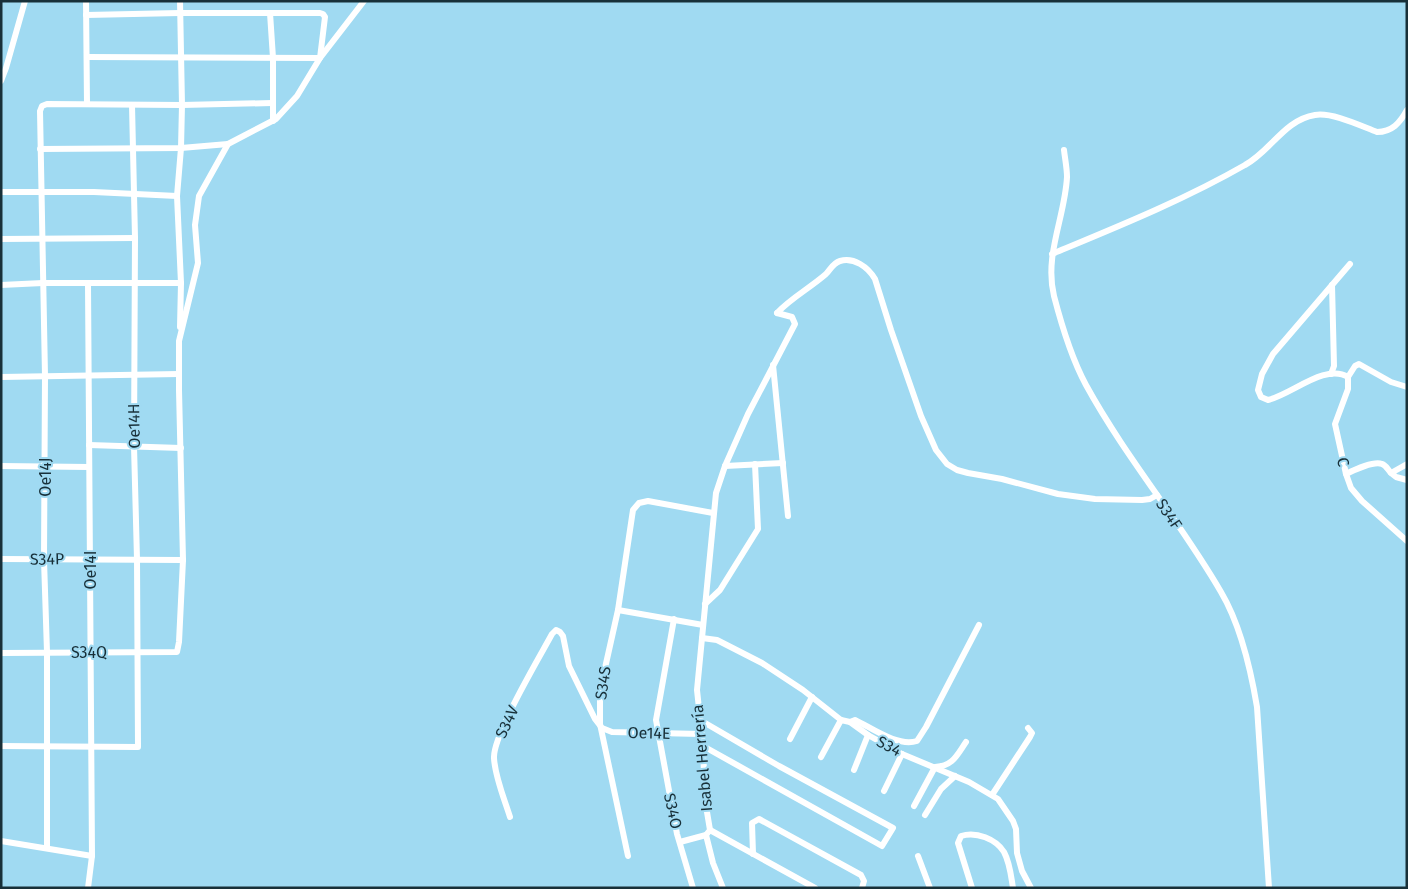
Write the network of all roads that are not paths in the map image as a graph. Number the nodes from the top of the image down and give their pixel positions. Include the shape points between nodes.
1 (25, 1) edge
2 (86, 1) edge
3 (180, 1) edge
4 (364, 1) edge
5 (180, 13) junction
6 (270, 13) junction
7 (86, 15) junction
8 (87, 57) junction
9 (181, 58) junction
10 (273, 58) junction
11 (320, 58) junction
12 (1, 81) edge
13 (272, 102) junction
14 (87, 104) junction
15 (132, 105) junction
16 (182, 105) junction
17 (1407, 110) edge
18 (273, 121) junction
19 (228, 144) junction
20 (132, 148) junction
21 (181, 148) junction
22 (40, 149) junction
23 (1064, 150) dead end
24 (1, 192) edge
25 (41, 193) junction
26 (134, 193) junction
27 (178, 196) junction
28 (43, 238) junction
29 (134, 238) junction
30 (1, 239) edge
31 (1052, 254) junction
32 (1350, 264) dead end
33 (134, 282) junction
34 (43, 283) junction
35 (181, 283) junction
36 (88, 284) junction
37 (1, 285) edge
38 (1332, 285) junction
39 (180, 341) junction
40 (773, 364) junction
41 (179, 374) junction
42 (1332, 374) junction
43 (1, 376) edge
44 (45, 376) junction
45 (88, 376) junction
46 (134, 376) junction
47 (1348, 377) junction
48 (1407, 387) edge
49 (89, 446) junction
50 (134, 446) junction
51 (180, 448) junction
52 (783, 463) junction
53 (755, 464) junction
54 (1407, 464) edge
55 (1, 466) edge
56 (45, 466) junction
57 (725, 466) junction
58 (89, 467) junction
59 (1390, 473) junction
60 (1346, 474) junction
61 (1407, 480) edge
62 (1157, 495) junction
63 (713, 513) junction
64 (788, 516) dead end
65 (1407, 541) edge
66 (90, 559) junction
67 (137, 559) junction
68 (1, 560) edge
69 (44, 560) junction
70 (183, 560) junction
71 (706, 604) junction
72 (618, 610) junction
73 (674, 620) junction
74 (702, 625) junction
75 (979, 625) dead end
76 (702, 638) junction
77 (47, 652) junction
78 (90, 652) junction
79 (138, 652) junction
80 (1, 653) edge
81 (812, 697) junction
82 (700, 720) junction
83 (841, 720) junction
84 (850, 722) junction
85 (600, 724) junction
86 (1028, 728) dead end
87 (658, 734) junction
88 (701, 734) junction
89 (868, 735) junction
90 (790, 739) dead end
91 (966, 742) dead end
92 (1, 746) edge
93 (46, 746) junction
94 (703, 746) junction
95 (91, 747) junction
96 (902, 754) junction
97 (821, 757) dead end
98 (935, 767) junction
99 (854, 770) dead end
100 (955, 776) junction
101 (884, 790) dead end
102 (992, 794) junction
103 (914, 806) dead end
104 (925, 815) dead end
105 (510, 817) dead end
106 (708, 833) junction
107 (1, 841) edge
108 (680, 842) junction
109 (47, 848) junction
110 (753, 854) junction
111 (92, 856) junction
112 (628, 856) dead end
113 (918, 856) dead end
114 (88, 888) edge
115 (693, 888) edge
116 (723, 888) edge
117 (815, 888) edge
118 (862, 888) edge
119 (930, 888) edge
120 (972, 888) edge
121 (1013, 888) edge
122 (1031, 888) edge
123 (1269, 888) edge

1 - 12 street
2 - 7 street
3 - 5 street
4 - 11 street
5 - 6 street
5 - 7 street
5 - 9 street
6 - 10 street
6 - 11 street via 323,14
7 - 8 street
8 - 9 street
8 - 14 street
9 - 10 street
9 - 16 street
10 - 11 street
10 - 13 street
11 - 18 street via 297,96
13 - 16 street
13 - 18 street
14 - 15 street
14 - 22 street, Oe14J via 42,106
15 - 16 street
15 - 20 street, Oe14H
16 - 21 street
17 - 31 street via 1393,128 1384,132 1326,115 1301,120 1281,132 1261,155 1208,186
18 - 19 street
19 - 21 street
19 - 39 street via 199,196 195,225 198,263
20 - 21 street
20 - 22 street
20 - 26 street, Oe14H
21 - 27 street
22 - 25 street, Oe14J
23 - 31 street, S34F via 1067,176
24 - 25 street
25 - 26 street
25 - 28 street, Oe14J
26 - 27 street
26 - 29 street, Oe14H
27 - 35 street
28 - 29 street
28 - 30 street
28 - 34 street, Oe14J
29 - 33 street, Oe14H
31 - 62 street, S34F via 1054,296 1086,384
32 - 38 street
33 - 35 street
33 - 36 street
33 - 46 street, Oe14H
34 - 36 street
34 - 37 street
34 - 44 street, Oe14J
35 - 39 street
36 - 45 street, Oe14I
38 - 42 street
38 - 42 street via 1273,354 1262,374 1259,394 1263,399 1271,400 1320,376
39 - 41 street
40 - 52 street
40 - 57 street, Isabel Herrería
40 - 62 street, Isabel Herrería via 795,324 792,317 777,313 838,262 855,262 866,267 875,279 921,416 936,450 947,464 968,473 1073,497 1142,500
41 - 46 street
41 - 51 street
42 - 47 street
43 - 44 street
44 - 45 street
44 - 56 street, Oe14J
45 - 46 street
45 - 49 street, Oe14I
46 - 50 street, Oe14H
47 - 48 street via 1354,366 1359,364
47 - 60 street, C via 1348,388 1336,424
49 - 50 street
49 - 58 street, Oe14I
50 - 51 street
50 - 67 street, Oe14H
51 - 70 street
52 - 53 street
52 - 64 street
53 - 57 street
53 - 71 street via 758,529 720,590
54 - 59 street
55 - 56 street
56 - 58 street
56 - 69 street, Oe14J
57 - 63 street, Isabel Herrería
58 - 66 street, Oe14I
59 - 60 street via 1385,465 1379,463
59 - 61 street
60 - 65 street, C via 1351,488 1362,501
62 - 123 street, S34F via 1222,593 1247,658 1257,707
63 - 71 street, Isabel Herrería
63 - 72 street, S34S via 639,503 633,510
66 - 67 street, S34P
66 - 69 street, S34P
66 - 78 street, Oe14I
67 - 70 street, S34P
67 - 79 street, Oe14H
68 - 69 street, S34P
69 - 77 street, Oe14J
70 - 79 street, S34Q via 177,652
71 - 74 street, Isabel Herrería
72 - 73 street
72 - 85 street, S34S via 603,677
73 - 74 street
73 - 87 street, S34O via 656,720
74 - 76 street, Isabel Herrería
75 - 84 street via 917,741 897,739 855,720
76 - 81 street, S34 via 717,640 762,663
76 - 82 street, Isabel Herrería via 697,690
77 - 78 street, S34Q
77 - 80 street, S34Q
77 - 93 street, Oe14J
78 - 79 street, S34Q
78 - 95 street, Oe14I
79 - 95 street, Oe14H via 138,747
81 - 83 street, S34
81 - 90 street
82 - 88 street, Isabel Herrería
82 - 94 street via 893,828 882,846
83 - 84 street, S34
83 - 97 street
84 - 89 street, S34
85 - 87 street, Oe14E via 606,731
85 - 105 street, S34V via 568,666 563,636 556,630 495,747 495,766
85 - 112 street, S34S
86 - 102 street via 1032,733
87 - 88 street, Oe14E
87 - 108 street, S34O
88 - 94 street, Isabel Herrería
89 - 96 street, S34
89 - 99 street
91 - 98 street via 954,760 946,766
92 - 93 street
93 - 95 street
93 - 109 street, Oe14J
94 - 106 street, Isabel Herrería
95 - 111 street, Oe14I
96 - 98 street, S34
96 - 101 street
98 - 100 street, S34
98 - 103 street
100 - 102 street, S34
100 - 104 street
102 - 122 street, S34 via 1013,821 1017,853
106 - 108 street
106 - 110 street
106 - 116 street, Isabel Herrería via 713,863
107 - 109 street
108 - 115 street, S34O
109 - 111 street
110 - 117 street
110 - 118 street via 752,823 759,819 861,875 864,881
111 - 114 street, Oe14I
113 - 119 street
120 - 121 street via 958,843 964,835 980,836 1003,851

